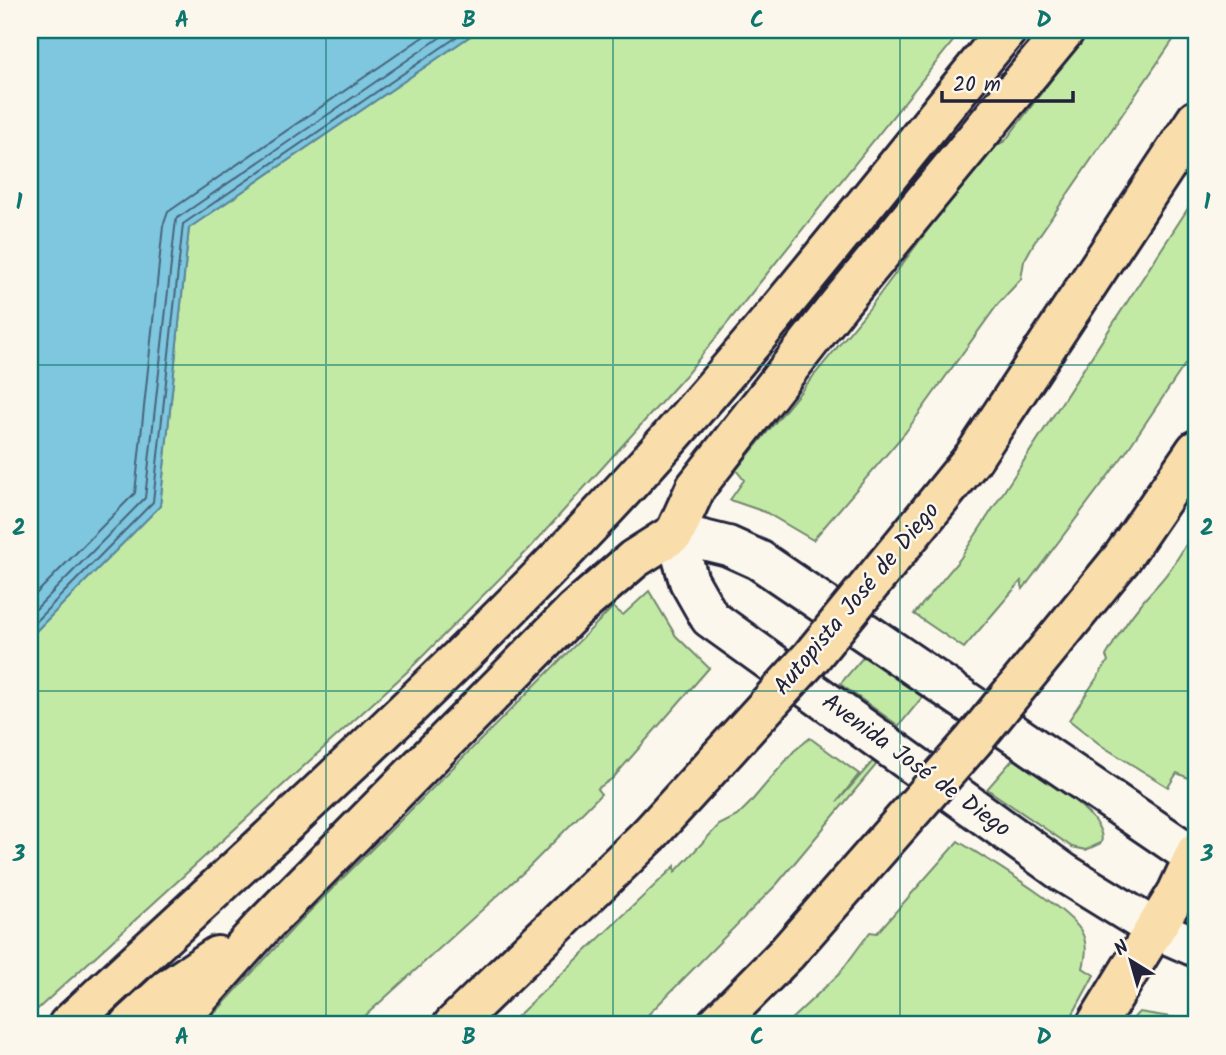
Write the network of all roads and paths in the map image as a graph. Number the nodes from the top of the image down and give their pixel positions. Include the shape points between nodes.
1 (1007, 30) edge
2 (1065, 30) edge
3 (1196, 120) edge
4 (1196, 450) edge
5 (675, 533) junction
6 (1195, 855) edge
7 (263, 926) junction
8 (1155, 929) junction
9 (1196, 947) edge
10 (68, 1025) edge
11 (129, 1025) edge
12 (174, 1025) edge
13 (453, 1025) edge
14 (716, 1025) edge
15 (1096, 1025) edge

1 - 10 highway via 736,360 595,520 392,725
2 - 5 highway via 704,476
3 - 13 highway, Autopista José de Diego, bridge via 973,458 812,656 648,836
4 - 14 highway, bridge via 1122,558 973,741 787,953
5 - 6 main road via 728,546 759,560
5 - 7 highway via 634,559 573,611
5 - 8 main road, Avenida José de Diego via 689,581 710,618 1064,873
6 - 8 highway
7 - 11 highway via 168,989
7 - 12 highway
8 - 9 main road, Avenida José de Diego
8 - 15 highway

